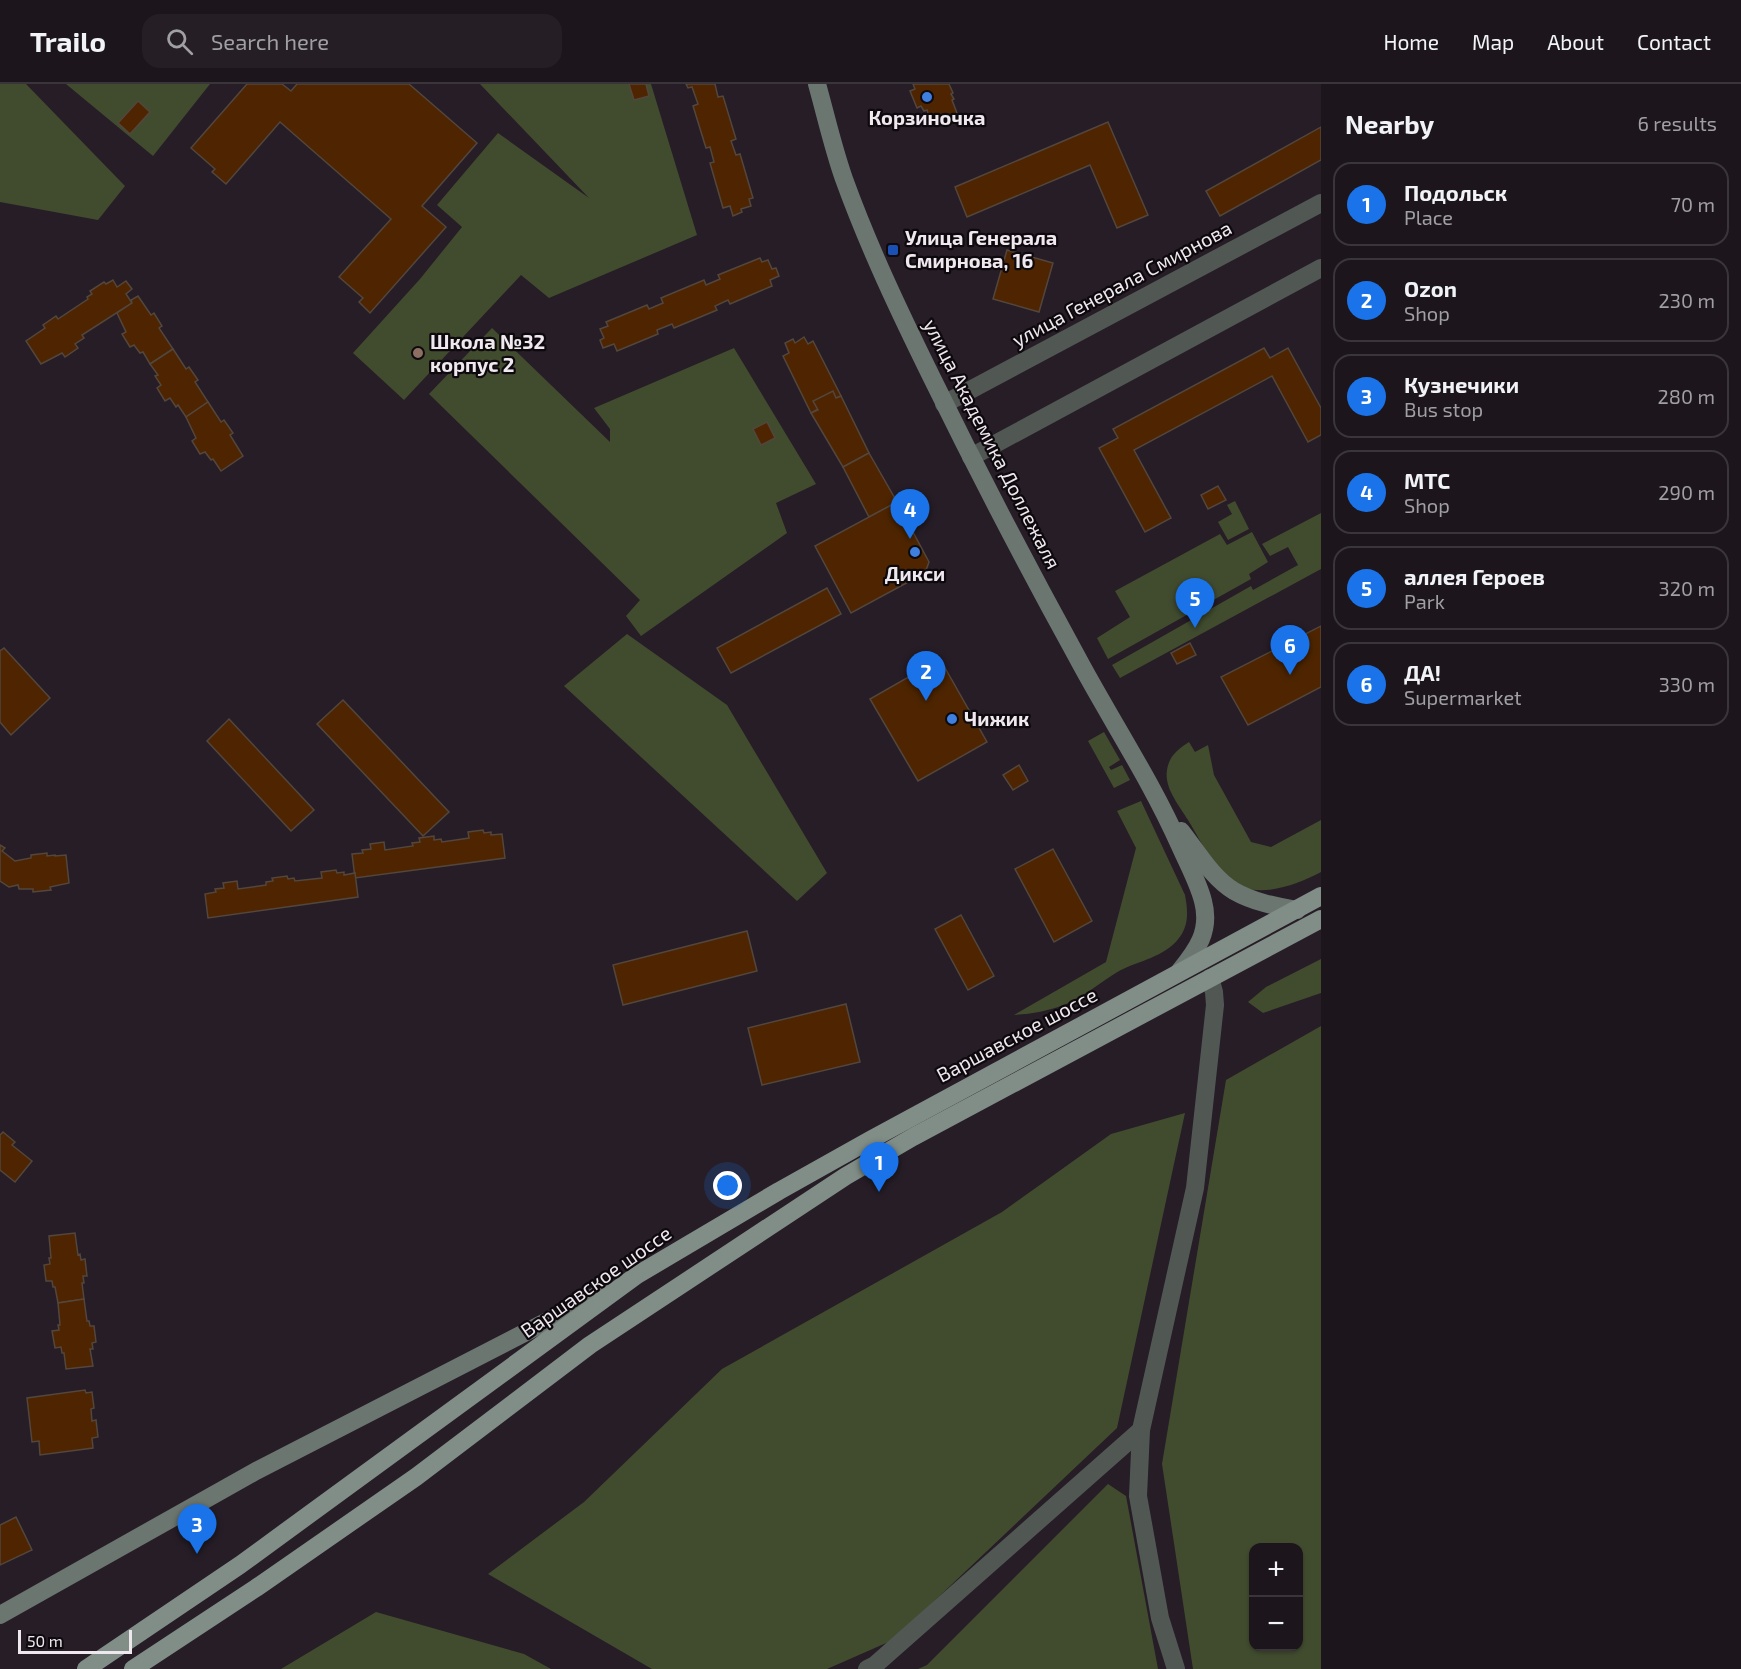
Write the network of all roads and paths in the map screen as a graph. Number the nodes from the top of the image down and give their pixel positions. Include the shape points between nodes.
1 (817, 84) edge
2 (1321, 203) edge
3 (1321, 268) edge
4 (944, 404) junction
5 (971, 457) junction
6 (1164, 808) junction
7 (1321, 896) edge
8 (1297, 910) junction
9 (1321, 919) edge
10 (1176, 975) junction
11 (1210, 978) junction
12 (637, 1275) junction
13 (1141, 1430) junction
14 (0, 1615) edge
15 (86, 1669) edge
16 (133, 1669) edge
17 (867, 1669) edge
18 (1176, 1669) edge

1 - 4 main road, улица Академика Доллежаля via 843,177 875,258
2 - 4 street, улица Генерала Смирнова
3 - 5 street
4 - 5 main road, улица Академика Доллежаля
5 - 6 main road, улица Академика Доллежаля via 1096,693
6 - 8 main road, улица Академика Доллежаля via 1222,882 1262,903
6 - 10 main road, улица Академика Доллежаля via 1194,876 1205,916 1197,951
7 - 8 main road, Варшавское шоссе
8 - 10 main road, Варшавское шоссе
9 - 11 main road, Варшавское шоссе
10 - 12 main road, Варшавское шоссе via 860,1145
11 - 13 street via 1215,1005 1195,1188
11 - 16 main road, Варшавское шоссе via 846,1176 590,1345 416,1477
12 - 14 main road via 256,1471
12 - 15 main road, Варшавское шоссе via 240,1565
13 - 17 street
13 - 18 street via 1138,1496 1160,1618

